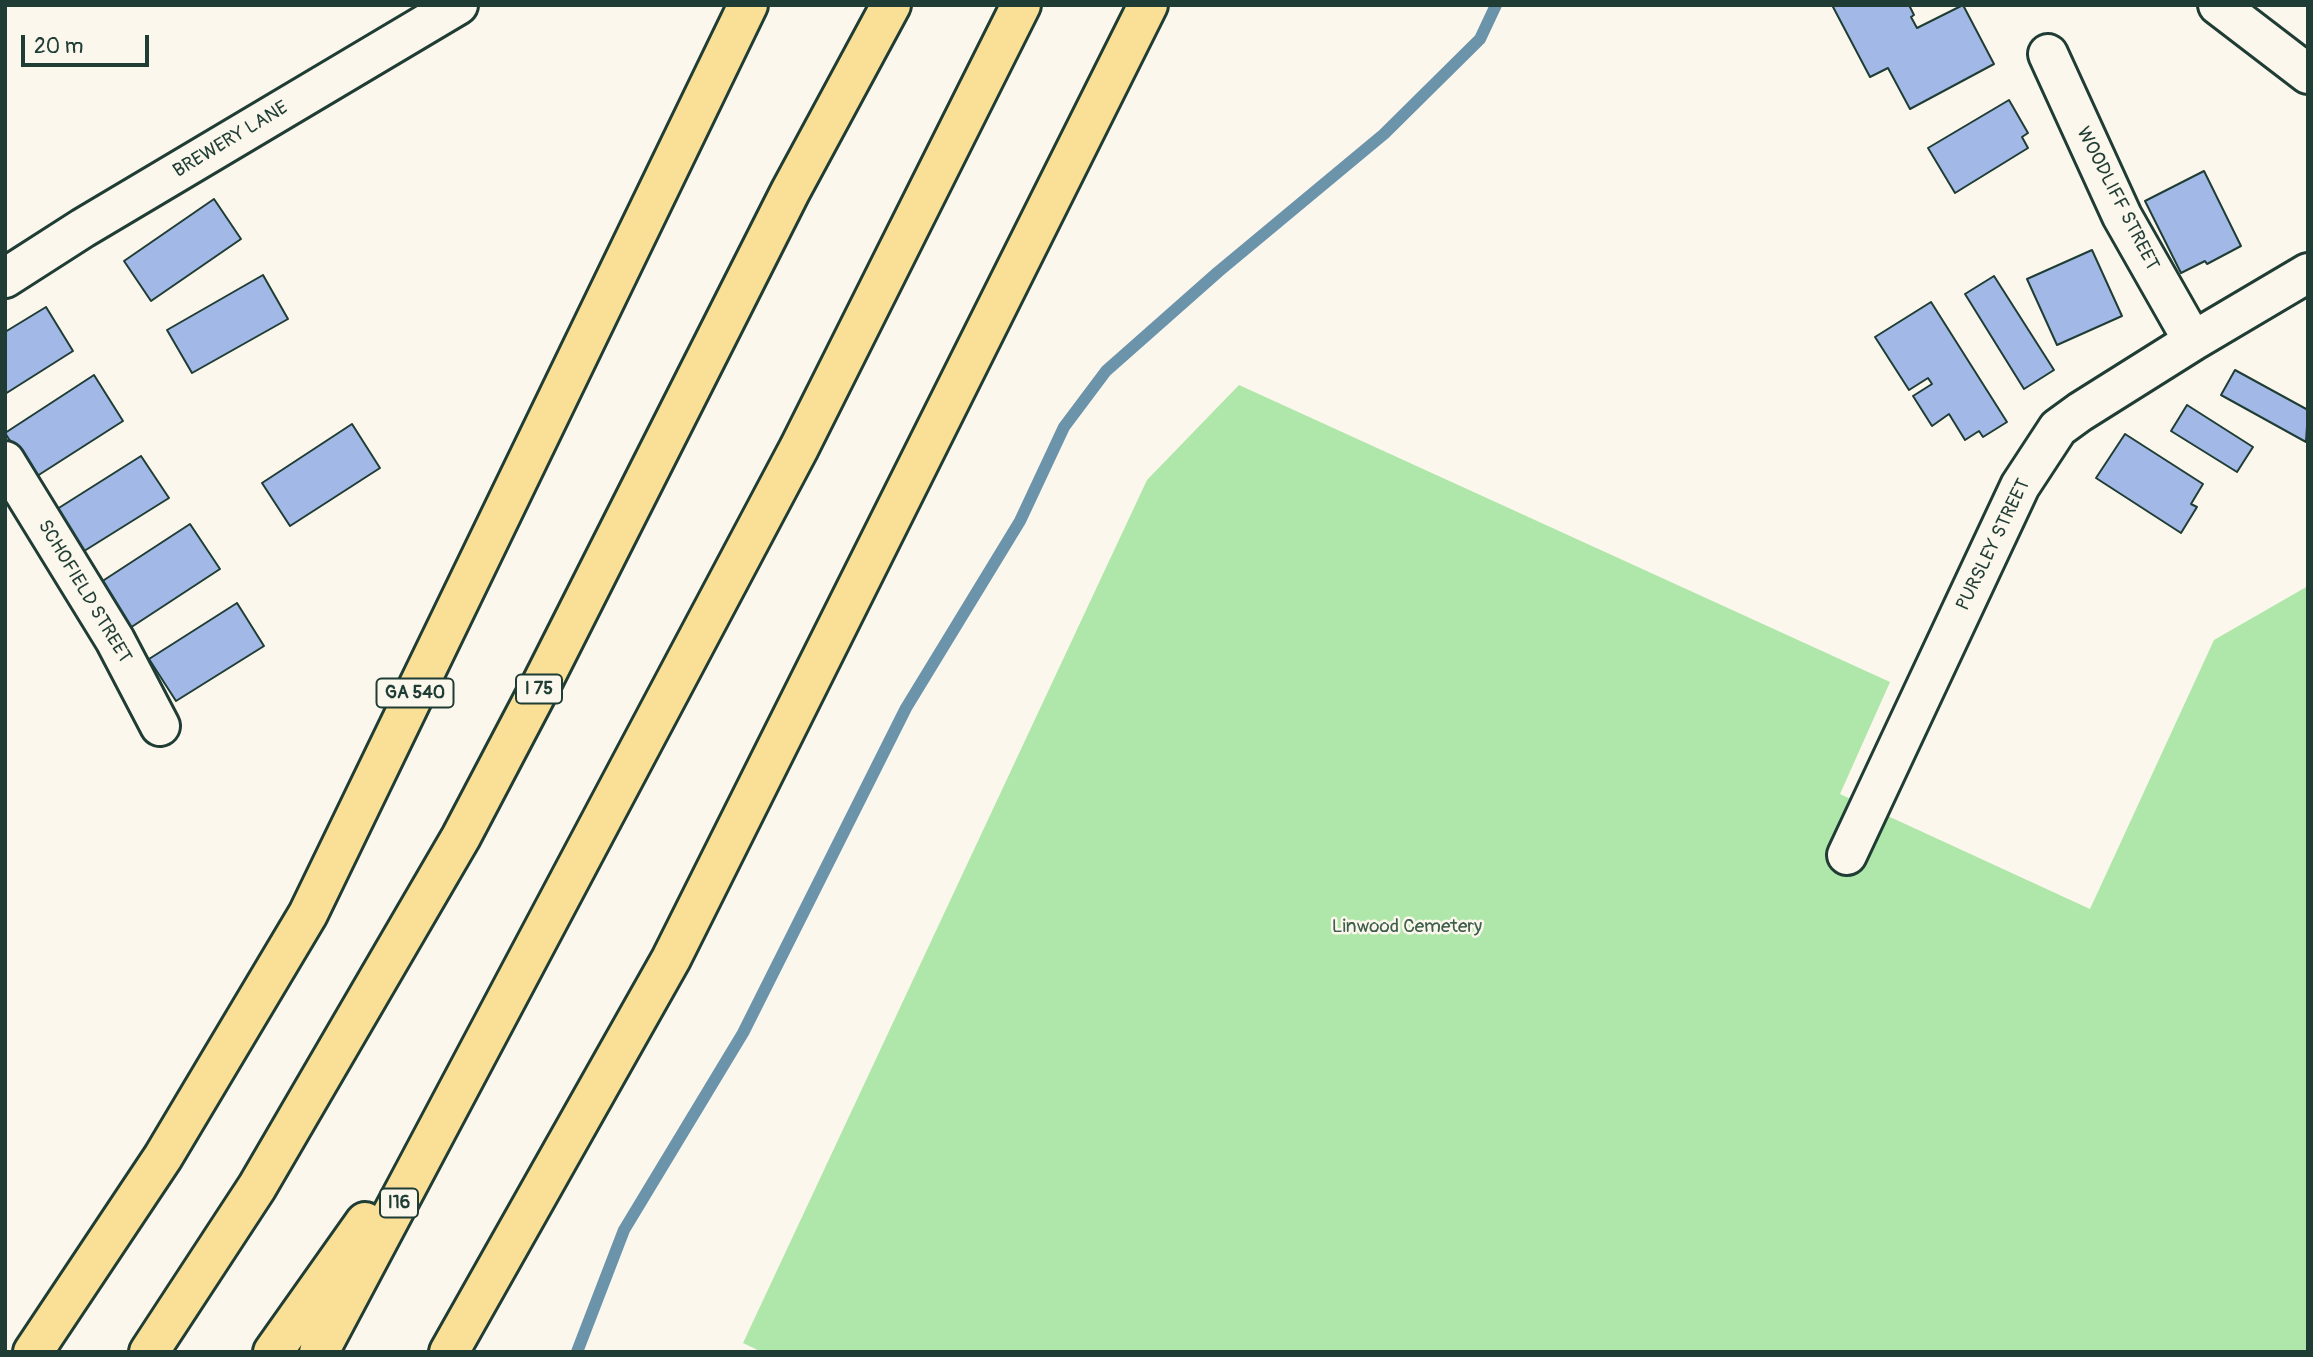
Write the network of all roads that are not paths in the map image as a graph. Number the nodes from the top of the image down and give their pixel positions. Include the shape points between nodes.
1 (458, 5) edge
2 (748, 5) edge
3 (891, 5) edge
4 (1021, 5) edge
5 (1148, 5) edge
6 (2218, 5) edge
7 (2048, 54) dead end
8 (2308, 74) edge
9 (2308, 273) edge
10 (5, 278) edge
11 (2193, 341) junction
12 (5, 461) edge
13 (160, 726) dead end
14 (1847, 855) dead end
15 (479, 1054) junction
16 (33, 1352) edge
17 (149, 1352) edge
18 (273, 1352) edge
19 (319, 1352) edge
20 (449, 1352) edge

1 - 10 street, BREWERY LANE
2 - 16 highway, GA 540 via 308,914 163,1157
3 - 17 highway, I 75 via 790,192 461,837 257,1186
4 - 15 highway via 799,448
5 - 20 highway via 671,959
6 - 8 street
7 - 11 street, WOODLIFF STREET via 2122,216
9 - 11 street, PURSLEY STREET
11 - 14 street, PURSLEY STREET via 2058,428 2020,486
12 - 13 street, SCHOFIELD STREET via 115,640
15 - 18 highway
15 - 19 highway, I16

